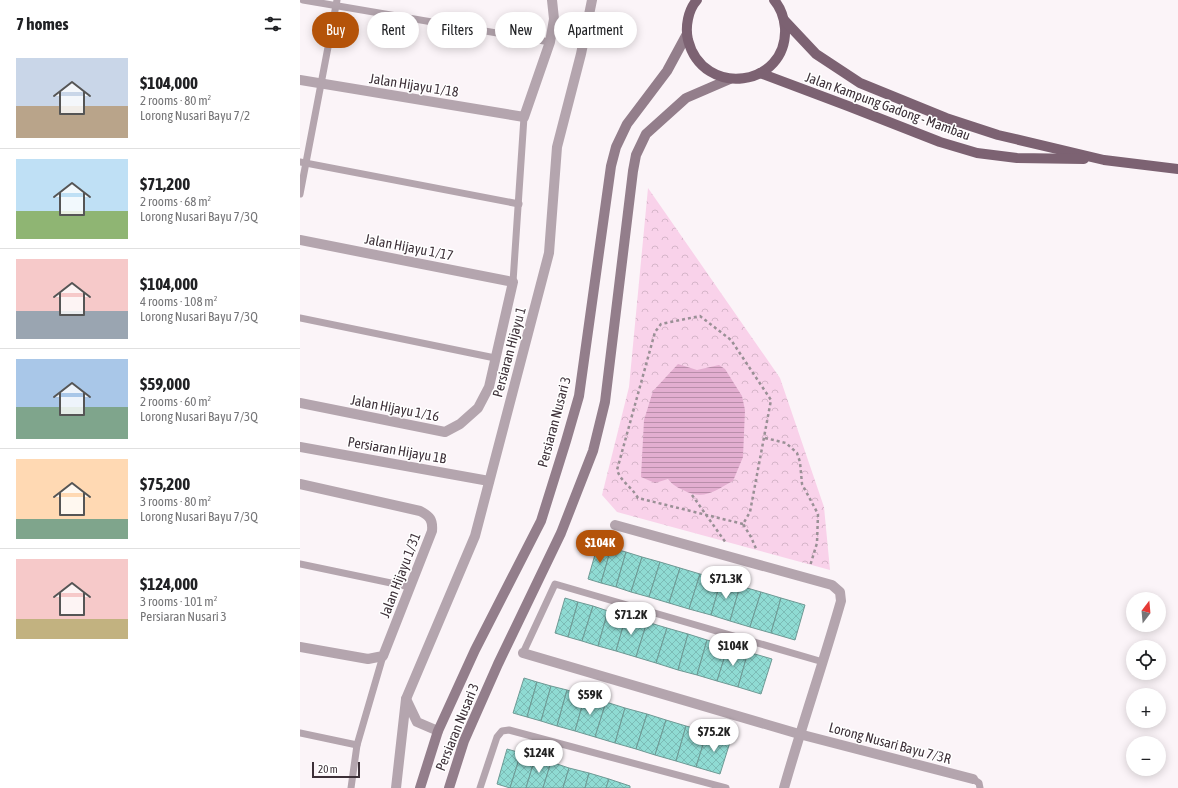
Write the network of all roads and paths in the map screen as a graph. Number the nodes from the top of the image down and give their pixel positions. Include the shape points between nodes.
1 (303, 0) edge
2 (552, 0) edge
3 (592, 0) edge
4 (774, 0) edge
5 (696, 1) edge
6 (336, 3) edge
7 (784, 20) junction
8 (686, 34) junction
9 (550, 42) junction
10 (760, 73) junction
11 (730, 79) junction
12 (300, 80) edge
13 (322, 84) junction
14 (524, 117) junction
15 (1104, 160) junction
16 (303, 162) edge
17 (1178, 169) edge
18 (300, 194) edge
19 (519, 204) junction
20 (300, 240) edge
21 (513, 282) junction
22 (300, 318) edge
23 (495, 358) junction
24 (300, 402) edge
25 (765, 438) junction
26 (300, 447) edge
27 (490, 481) junction
28 (300, 484) edge
29 (692, 495) dead end
30 (706, 515) junction
31 (743, 524) junction
32 (615, 525) dead end
33 (738, 559) junction
34 (300, 564) edge
35 (763, 566) junction
36 (807, 578) junction
37 (410, 587) junction
38 (300, 648) edge
39 (523, 653) joint
40 (383, 656) junction
41 (823, 662) junction
42 (406, 699) junction
43 (438, 731) junction
44 (300, 733) edge
45 (799, 734) junction
46 (358, 745) junction
47 (973, 779) joint
48 (351, 788) edge
49 (396, 788) edge
50 (420, 788) edge
51 (449, 788) edge
52 (480, 788) edge
53 (726, 788) edge
54 (784, 788) edge
55 (980, 788) edge

1 - 6 lane
2 - 9 street via 554,19
3 - 27 street, Persiaran Hijayu 1 via 557,147 549,254
4 - 7 main road
5 - 8 main road via 688,17
6 - 9 lane
6 - 13 lane
7 - 10 main road via 785,36 781,51 773,64
7 - 15 main road, Jalan Kampung Gadong - Mambau via 816,54 860,83 946,118 998,135
8 - 11 main road via 691,50 700,64 714,74
8 - 43 main road, Persiaran Nusari 3 via 667,71 627,124 616,147 611,166 578,396 566,441 540,521 475,650
9 - 14 street
10 - 11 main road via 746,79
10 - 15 main road, Jalan Kampung Gadong - Mambau via 940,142 977,153 1017,158
11 - 51 main road, Persiaran Nusari 3 via 686,98 646,134 636,155 605,402 593,451 561,533 464,742
12 - 13 street, Jalan Hijayu 1/18
13 - 14 street, Jalan Hijayu 1/18
13 - 16 lane
14 - 19 lane
15 - 17 main road, Jalan Kampung Gadong - Mambau
16 - 18 lane
16 - 19 lane
19 - 21 lane
20 - 21 street, Jalan Hijayu 1/17
21 - 23 street, Jalan Hijayu 1/16
22 - 23 lane
23 - 24 street, Jalan Hijayu 1/16 via 489,387 478,408 460,424 444,432
25 - 30 path via 771,400 731,340 700,316 661,324 655,332 617,470 620,479 638,498
25 - 31 path via 750,512
25 - 36 path via 786,443 797,453 802,484 818,514 817,543
26 - 27 street, Persiaran Hijayu 1B
27 - 42 street, Persiaran Hijayu 1 via 475,536
28 - 37 street, Jalan Hijayu 1/31 via 420,511 428,515 432,522 432,531
29 - 30 path
30 - 31 path
30 - 33 path
31 - 35 path
32 - 33 street
33 - 35 street
34 - 37 lane
35 - 36 street
36 - 41 street via 832,586 840,592 841,602
37 - 40 street, Jalan Hijayu 1/31
38 - 40 street via 368,659
39 - 41 lane via 556,584
39 - 45 street, Lorong Nusari Bayu 7/3R
40 - 46 lane
41 - 45 street
42 - 43 street via 417,722
42 - 49 street, Persiaran Hijayu 1
43 - 50 main road, Persiaran Nusari 3
44 - 46 lane
45 - 47 street, Lorong Nusari Bayu 7/3R
45 - 54 street
46 - 48 lane
47 - 55 lane via 979,783
52 - 53 lane via 497,737 502,731 509,730

